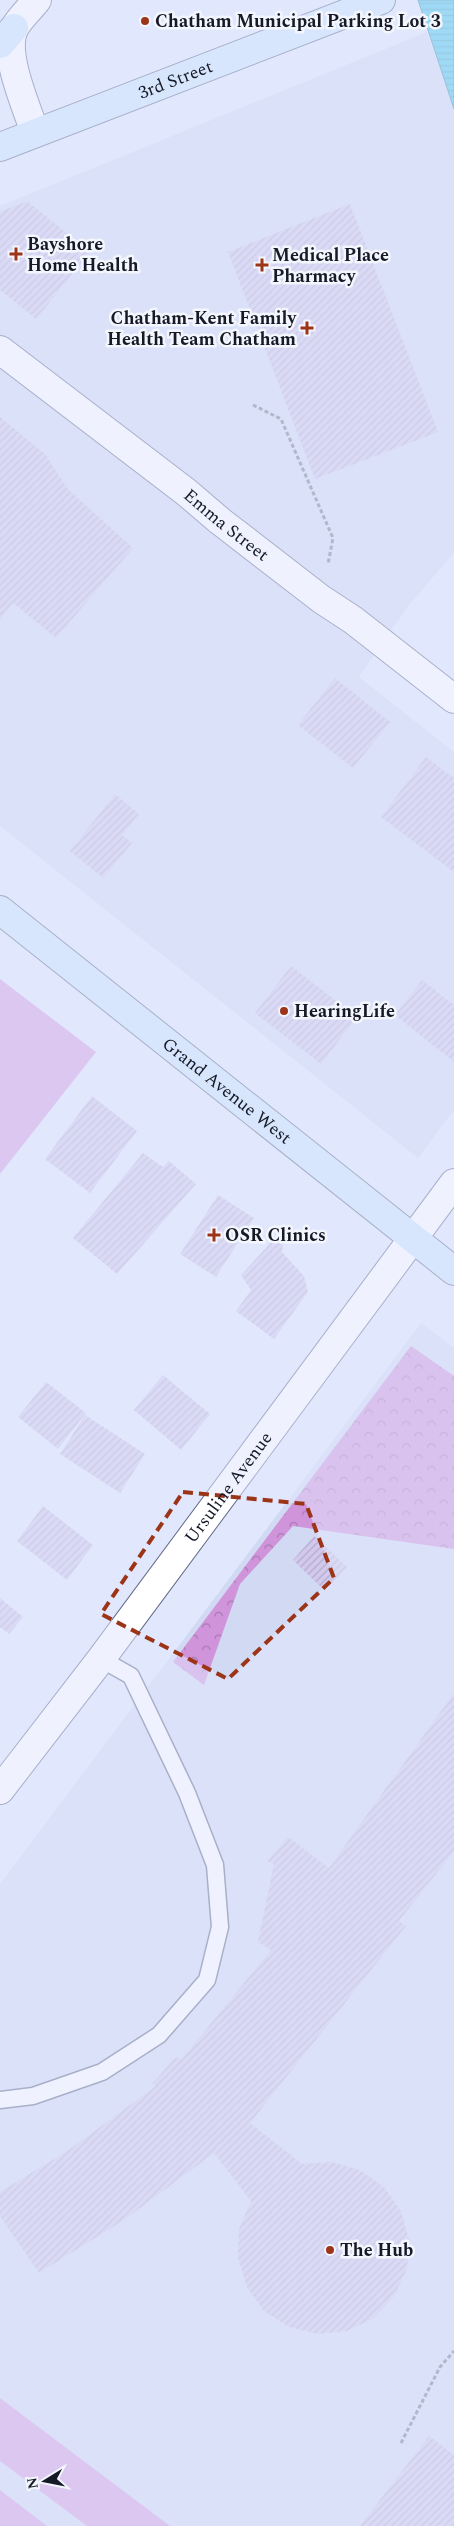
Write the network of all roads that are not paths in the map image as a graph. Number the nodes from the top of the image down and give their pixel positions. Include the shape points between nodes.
1 (37, 0) edge
2 (381, 0) edge
3 (7, 36) edge
4 (35, 132) junction
5 (0, 147) edge
6 (0, 350) edge
7 (454, 699) edge
8 (0, 910) edge
9 (454, 1183) edge
10 (411, 1240) junction
11 (454, 1272) edge
12 (101, 1658) junction
13 (0, 1790) edge
14 (0, 2100) edge

1 - 3 street
2 - 4 main road, 3rd Street
3 - 4 street via 14,70
4 - 5 main road, 3rd Street
6 - 7 street, Emma Street
8 - 10 main road, Grand Avenue West
9 - 10 street, Ursuline Avenue
10 - 11 main road, Grand Avenue West
10 - 12 street, Ursuline Avenue
12 - 13 street, Ursuline Avenue
12 - 14 lane via 131,1676 188,1794 215,1865 220,1927 208,1980 158,2035 102,2072 33,2096

